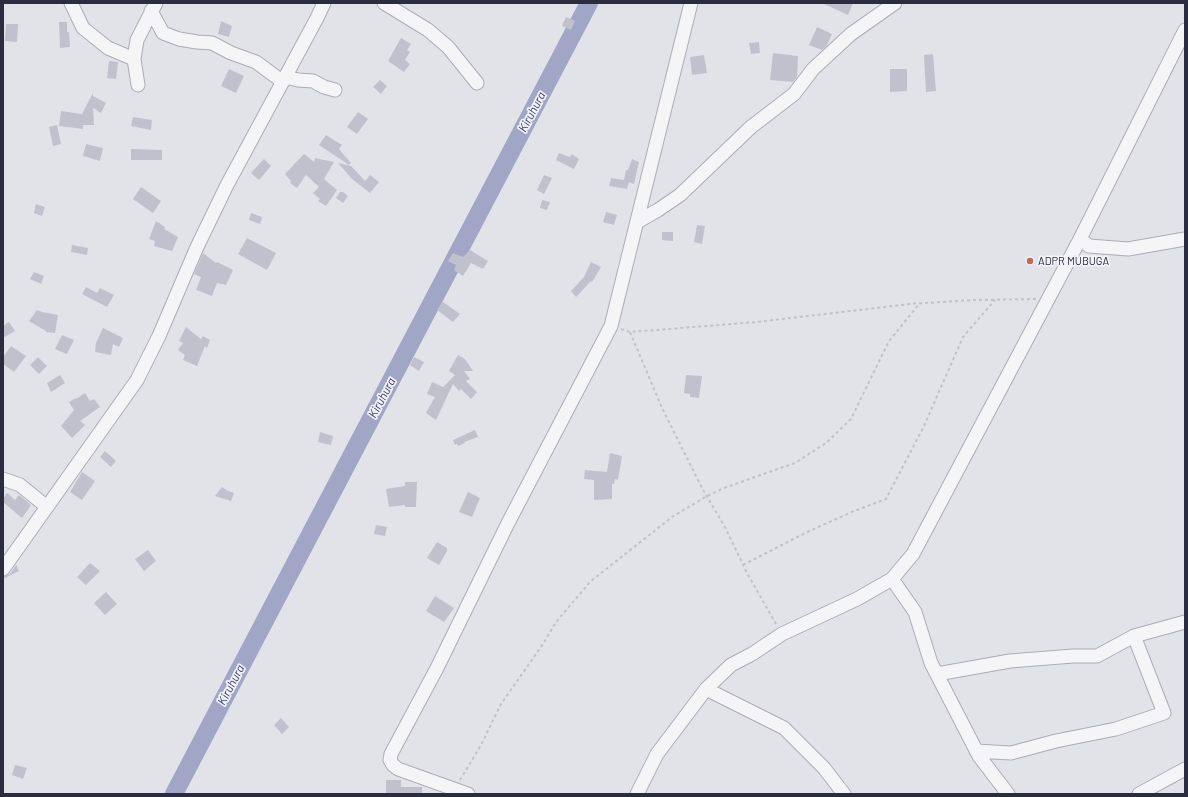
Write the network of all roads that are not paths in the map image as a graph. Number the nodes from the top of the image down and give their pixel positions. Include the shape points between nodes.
1 (71, 3) edge
2 (324, 3) edge
3 (384, 3) edge
4 (691, 3) edge
5 (895, 3) edge
6 (154, 7) edge
7 (1185, 30) edge
8 (134, 59) junction
9 (284, 80) junction
10 (477, 83) dead end
11 (138, 85) dead end
12 (335, 90) dead end
13 (637, 222) junction
14 (1080, 239) junction
15 (1185, 239) edge
16 (3, 479) edge
17 (47, 507) junction
18 (3, 568) edge
19 (892, 579) junction
20 (1185, 622) edge
21 (1134, 636) junction
22 (937, 674) junction
23 (706, 689) junction
24 (976, 751) junction
25 (1185, 769) edge
26 (468, 794) edge
27 (637, 794) edge
28 (844, 794) edge
29 (1008, 794) edge
30 (1139, 794) edge

1 - 8 street via 83,28 108,48
2 - 9 street
3 - 10 street via 428,30 448,47
4 - 13 street
5 - 13 street via 851,34 813,69 794,94 751,127 680,195
6 - 8 street via 137,40
6 - 9 street via 162,33 179,39 212,43 256,62
7 - 14 street
8 - 11 street
9 - 12 street via 313,81
9 - 17 street via 227,185 159,336 136,380
13 - 26 street via 611,326 391,754 390,760 398,769
14 - 15 street via 1089,246 1128,249
14 - 19 street via 913,554
16 - 17 street via 20,485
17 - 18 street
19 - 22 street via 915,612
19 - 23 street via 857,599 782,634 731,665
20 - 21 street
21 - 22 street via 1097,656 1010,662
21 - 24 street via 1164,713 1116,729 1011,753
22 - 24 street
23 - 27 street via 656,754
23 - 28 street via 784,728 824,768
24 - 29 street
25 - 30 street

